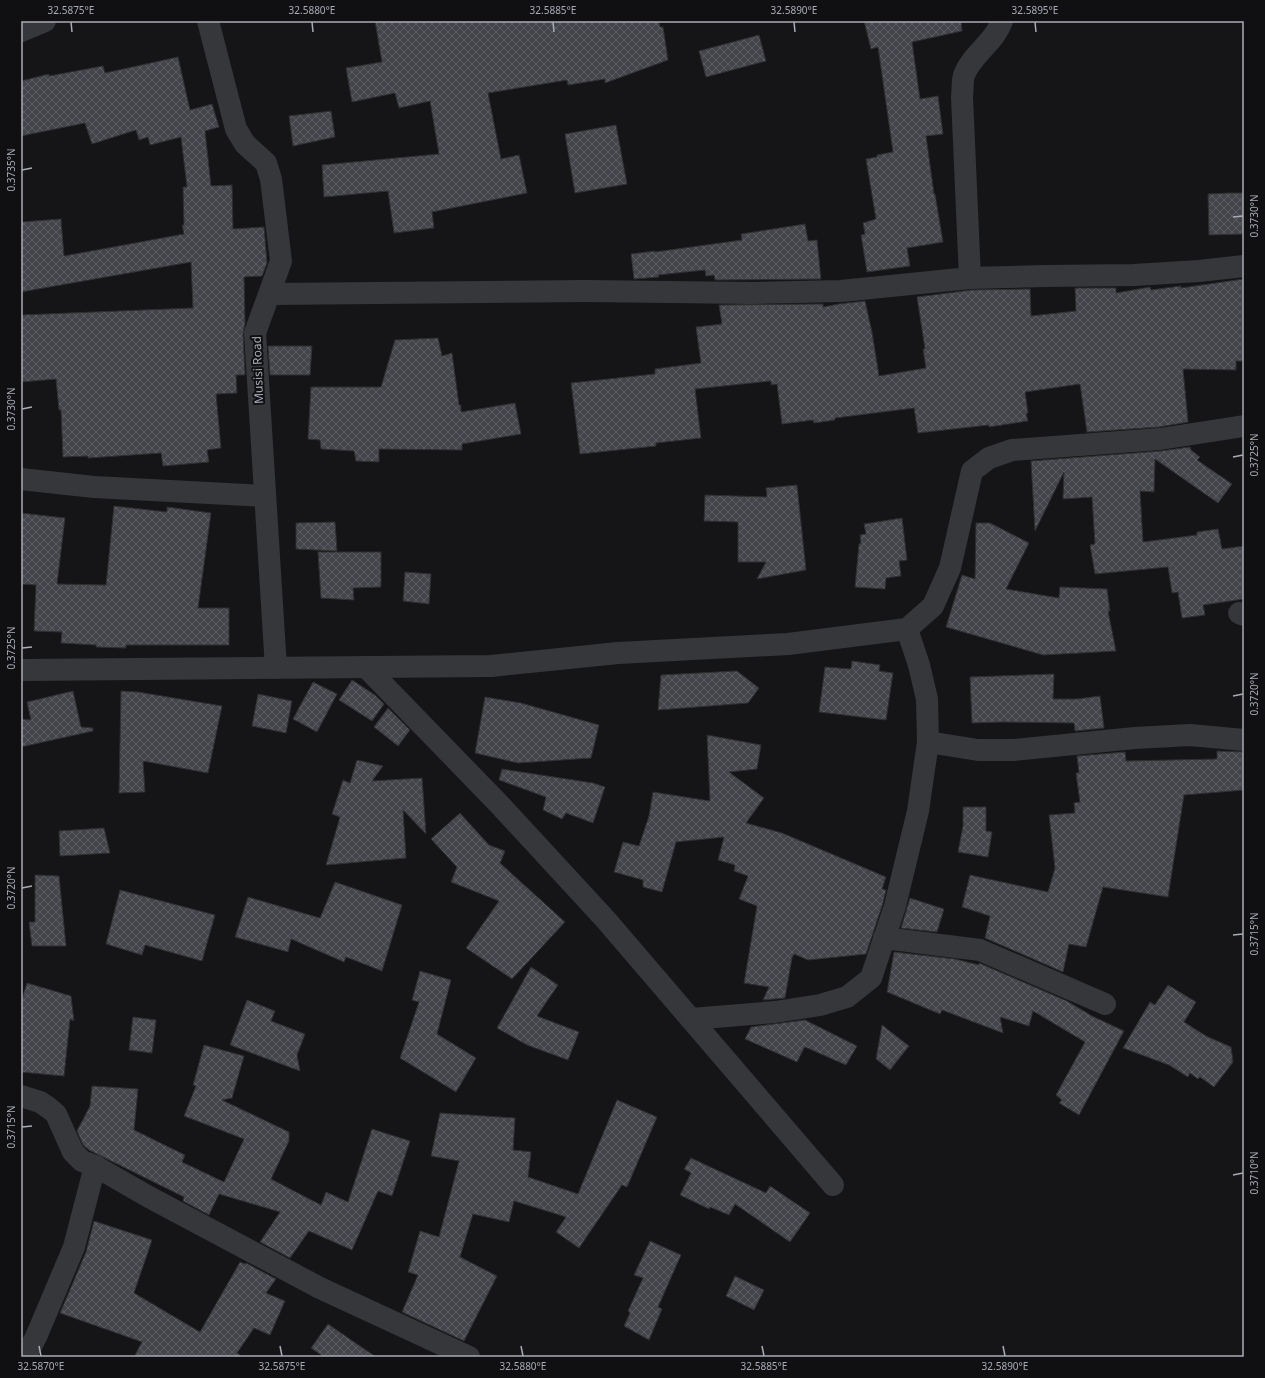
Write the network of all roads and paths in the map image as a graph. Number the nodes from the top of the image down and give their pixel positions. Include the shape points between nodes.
1 (44, 21) edge
2 (208, 21) edge
3 (1002, 21) edge
4 (21, 31) edge
5 (1244, 266) edge
6 (970, 278) junction
7 (270, 294) junction
8 (1244, 426) edge
9 (21, 479) edge
10 (265, 496) junction
11 (907, 629) junction
12 (366, 667) junction
13 (276, 668) junction
14 (21, 670) edge
15 (1244, 740) edge
16 (928, 742) junction
17 (884, 938) junction
18 (1105, 1004) dead end
19 (691, 1019) junction
20 (21, 1096) edge
21 (95, 1166) junction
22 (833, 1184) dead end
23 (25, 1357) edge
24 (470, 1357) edge

1 - 4 street
2 - 7 street, Musisi Road via 236,130 245,144 266,163 271,179 281,261
3 - 6 street via 992,39 970,63 963,76
5 - 6 street via 1134,276
6 - 7 street via 834,291 752,293 585,291
7 - 10 street, Musisi Road via 255,333
8 - 11 street via 1160,439 1012,450 989,458 972,471 950,568 932,606
9 - 10 street via 94,487
10 - 13 street, Musisi Road
11 - 12 street via 788,644 618,653 491,666
11 - 16 street via 919,665 926,699
12 - 13 street
12 - 19 street via 520,826 606,920
13 - 14 street
15 - 16 street via 1182,736 1135,738 1014,750 978,750
16 - 17 street via 918,812 895,906
17 - 18 street via 980,950
17 - 19 street via 871,978 848,998 775,1012
19 - 22 street
20 - 21 street via 40,1102 56,1114 73,1152 82,1161
21 - 23 street via 74,1247
21 - 24 street via 320,1288

